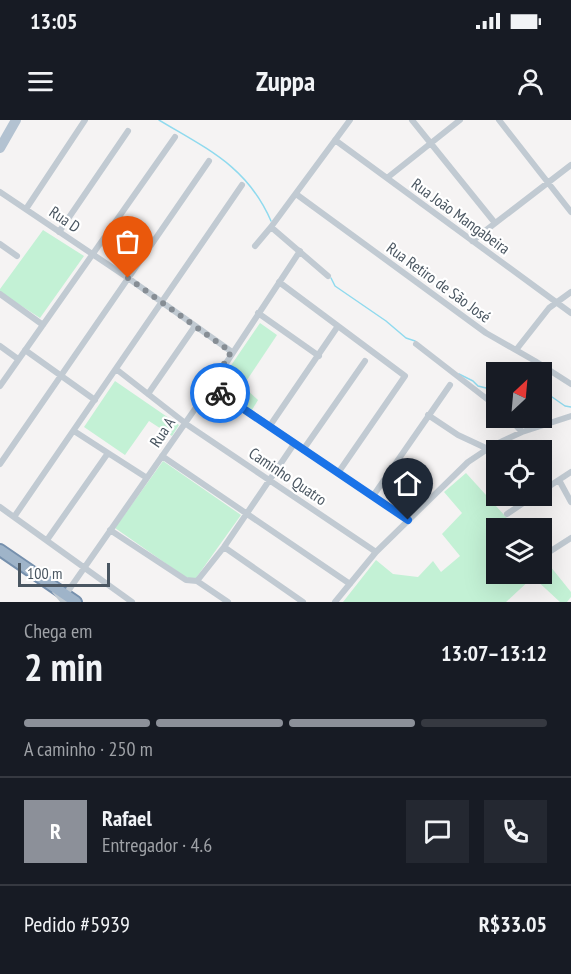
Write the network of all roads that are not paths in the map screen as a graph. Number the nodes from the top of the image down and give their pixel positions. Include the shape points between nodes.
1 (16, 120) edge
2 (85, 120) edge
3 (350, 120) edge
4 (412, 120) edge
5 (460, 120) edge
6 (499, 120) edge
7 (128, 131) dead end
8 (175, 137) dead end
9 (335, 140) junction
10 (430, 144) junction
11 (0, 148) edge
12 (209, 161) dead end
13 (571, 165) edge
14 (387, 177) junction
15 (547, 182) junction
16 (242, 185) dead end
17 (0, 192) edge
18 (296, 194) junction
19 (26, 209) junction
20 (571, 212) edge
21 (495, 223) junction
22 (274, 224) junction
23 (59, 232) junction
24 (472, 241) junction
25 (0, 244) edge
26 (255, 246) dead end
27 (300, 251) junction
28 (93, 255) junction
29 (17, 256) dead end
30 (328, 276) dead end
31 (128, 278) junction
32 (279, 282) junction
33 (571, 292) edge
34 (0, 294) edge
35 (162, 302) junction
36 (556, 303) junction
37 (258, 313) junction
38 (571, 313) edge
39 (42, 325) junction
40 (195, 326) junction
41 (338, 326) junction
42 (416, 344) dead end
43 (0, 346) edge
44 (24, 350) junction
45 (516, 350) junction
46 (231, 352) junction
47 (319, 356) junction
48 (18, 359) junction
49 (365, 360) dead end
50 (116, 369) junction
51 (61, 376) junction
52 (571, 384) edge
53 (450, 385) dead end
54 (0, 386) edge
55 (211, 386) junction
56 (148, 394) junction
57 (486, 398) edge
58 (95, 400) junction
59 (428, 415) junction
60 (571, 416) edge
61 (185, 422) junction
62 (269, 427) junction
63 (518, 428) edge
64 (74, 431) junction
65 (522, 432) junction
66 (506, 440) edge
67 (294, 444) junction
68 (486, 446) edge
69 (303, 450) junction
70 (486, 451) edge
71 (108, 453) junction
72 (162, 456) junction
73 (0, 464) edge
74 (571, 472) edge
75 (338, 473) junction
76 (147, 478) junction
77 (269, 479) junction
78 (559, 480) junction
79 (552, 485) edge
80 (373, 496) junction
81 (571, 502) edge
82 (515, 506) edge
83 (0, 507) edge
84 (246, 514) junction
85 (507, 514) dead end
86 (14, 517) junction
87 (408, 520) junction
88 (110, 530) junction
89 (571, 538) edge
90 (47, 540) junction
91 (224, 547) junction
92 (0, 550) edge
93 (552, 550) edge
94 (376, 552) junction
95 (85, 567) junction
96 (197, 581) junction
97 (350, 584) junction
98 (65, 598) edge
99 (76, 602) edge
100 (132, 602) edge
101 (228, 602) edge
102 (303, 602) edge
103 (335, 602) edge

1 - 11 main road
2 - 19 street
3 - 9 street
4 - 10 street
5 - 10 street
6 - 15 street
7 - 23 street
8 - 28 street
9 - 14 street, Rua João Mangabeira
9 - 18 street
10 - 14 street
10 - 21 street
12 - 31 street
13 - 15 street
14 - 24 street, Rua João Mangabeira
15 - 20 street
15 - 21 street
16 - 35 street
17 - 19 street, Rua D
18 - 22 street
18 - 45 street, Rua Retiro de São José via 486,333
19 - 23 street, Rua D
21 - 24 street
22 - 26 street
22 - 27 street
23 - 28 street, Rua D
24 - 36 street, Rua João Mangabeira
25 - 29 street
27 - 30 street
27 - 32 street, Rua A
28 - 31 street, Rua D
28 - 39 street
31 - 35 street, Rua D
31 - 51 street
32 - 37 street, Rua A
32 - 41 street
33 - 36 street
34 - 39 street
35 - 40 street, Rua D
35 - 50 street
36 - 38 street, Rua João Mangabeira
36 - 45 street
37 - 46 street, Rua A
37 - 47 street
39 - 44 street
40 - 46 street, Rua D
40 - 56 street
41 - 47 street
41 - 75 street via 405,376
42 - 57 street
43 - 48 street
44 - 48 street
44 - 51 street
45 - 52 street, Rua Retiro de São José
46 - 55 street, Rua A
47 - 62 street
48 - 54 street
49 - 69 street
50 - 56 street, Caminho Quatro
50 - 58 street
51 - 58 street
51 - 73 street
53 - 59 street
55 - 61 street, Rua A
55 - 62 street
56 - 61 street, Caminho Quatro
58 - 64 street
59 - 68 street via 458,435
59 - 80 street
60 - 65 street
61 - 72 street, Rua A
61 - 77 street, Caminho Quatro
62 - 67 street
63 - 65 street
64 - 71 street
64 - 86 street
65 - 66 street
67 - 69 street
67 - 77 street
69 - 75 street
70 - 87 street via 468,462
71 - 76 street
71 - 90 street
72 - 76 street, Rua A
72 - 84 street
74 - 78 street
75 - 80 street
76 - 88 street, Rua A
77 - 84 street
77 - 94 street, Caminho Quatro
78 - 79 street
78 - 81 street
80 - 87 street
82 - 85 street
83 - 86 street
84 - 91 street
84 - 97 street
86 - 90 street
87 - 94 street
88 - 95 street, Rua A
88 - 96 street via 186,580
89 - 93 street
90 - 95 street
91 - 96 street
91 - 102 street
92 - 98 highway via 50,583
94 - 97 street
95 - 98 street, Rua A
95 - 100 street
96 - 101 street
97 - 103 street
98 - 99 highway

